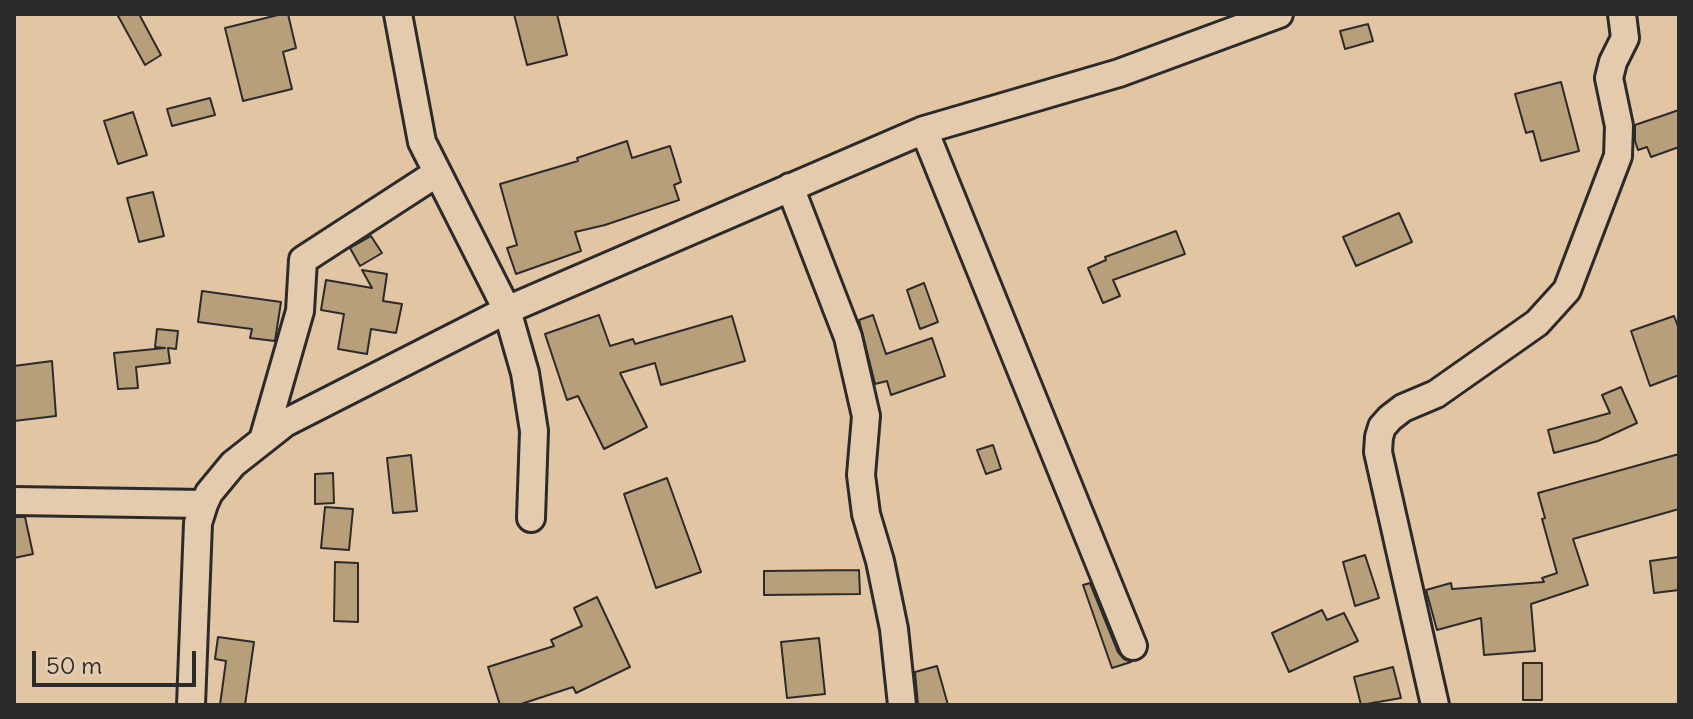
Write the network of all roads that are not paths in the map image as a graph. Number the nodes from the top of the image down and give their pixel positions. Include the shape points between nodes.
1 (398, 14) edge
2 (1279, 14) edge
3 (1622, 14) edge
4 (924, 130) junction
5 (437, 173) junction
6 (790, 187) junction
7 (507, 310) junction
8 (263, 440) junction
9 (14, 501) edge
10 (204, 504) junction
11 (531, 518) dead end
12 (1133, 646) dead end
13 (191, 705) edge
14 (902, 705) edge
15 (1435, 705) edge

1 - 5 street via 422,142
2 - 4 street via 1119,73
3 - 15 street via 1625,38 1609,78 1619,126 1618,156 1567,290 1537,323 1436,394 1390,418 1379,437 1378,452
4 - 6 street
4 - 12 street
5 - 7 street
5 - 8 street via 303,260 300,311
6 - 7 street
6 - 14 street via 848,337 866,416 861,475 894,629
7 - 8 street via 285,423
7 - 11 street via 534,431
8 - 10 street via 233,464
9 - 10 street
10 - 13 street via 198,523

